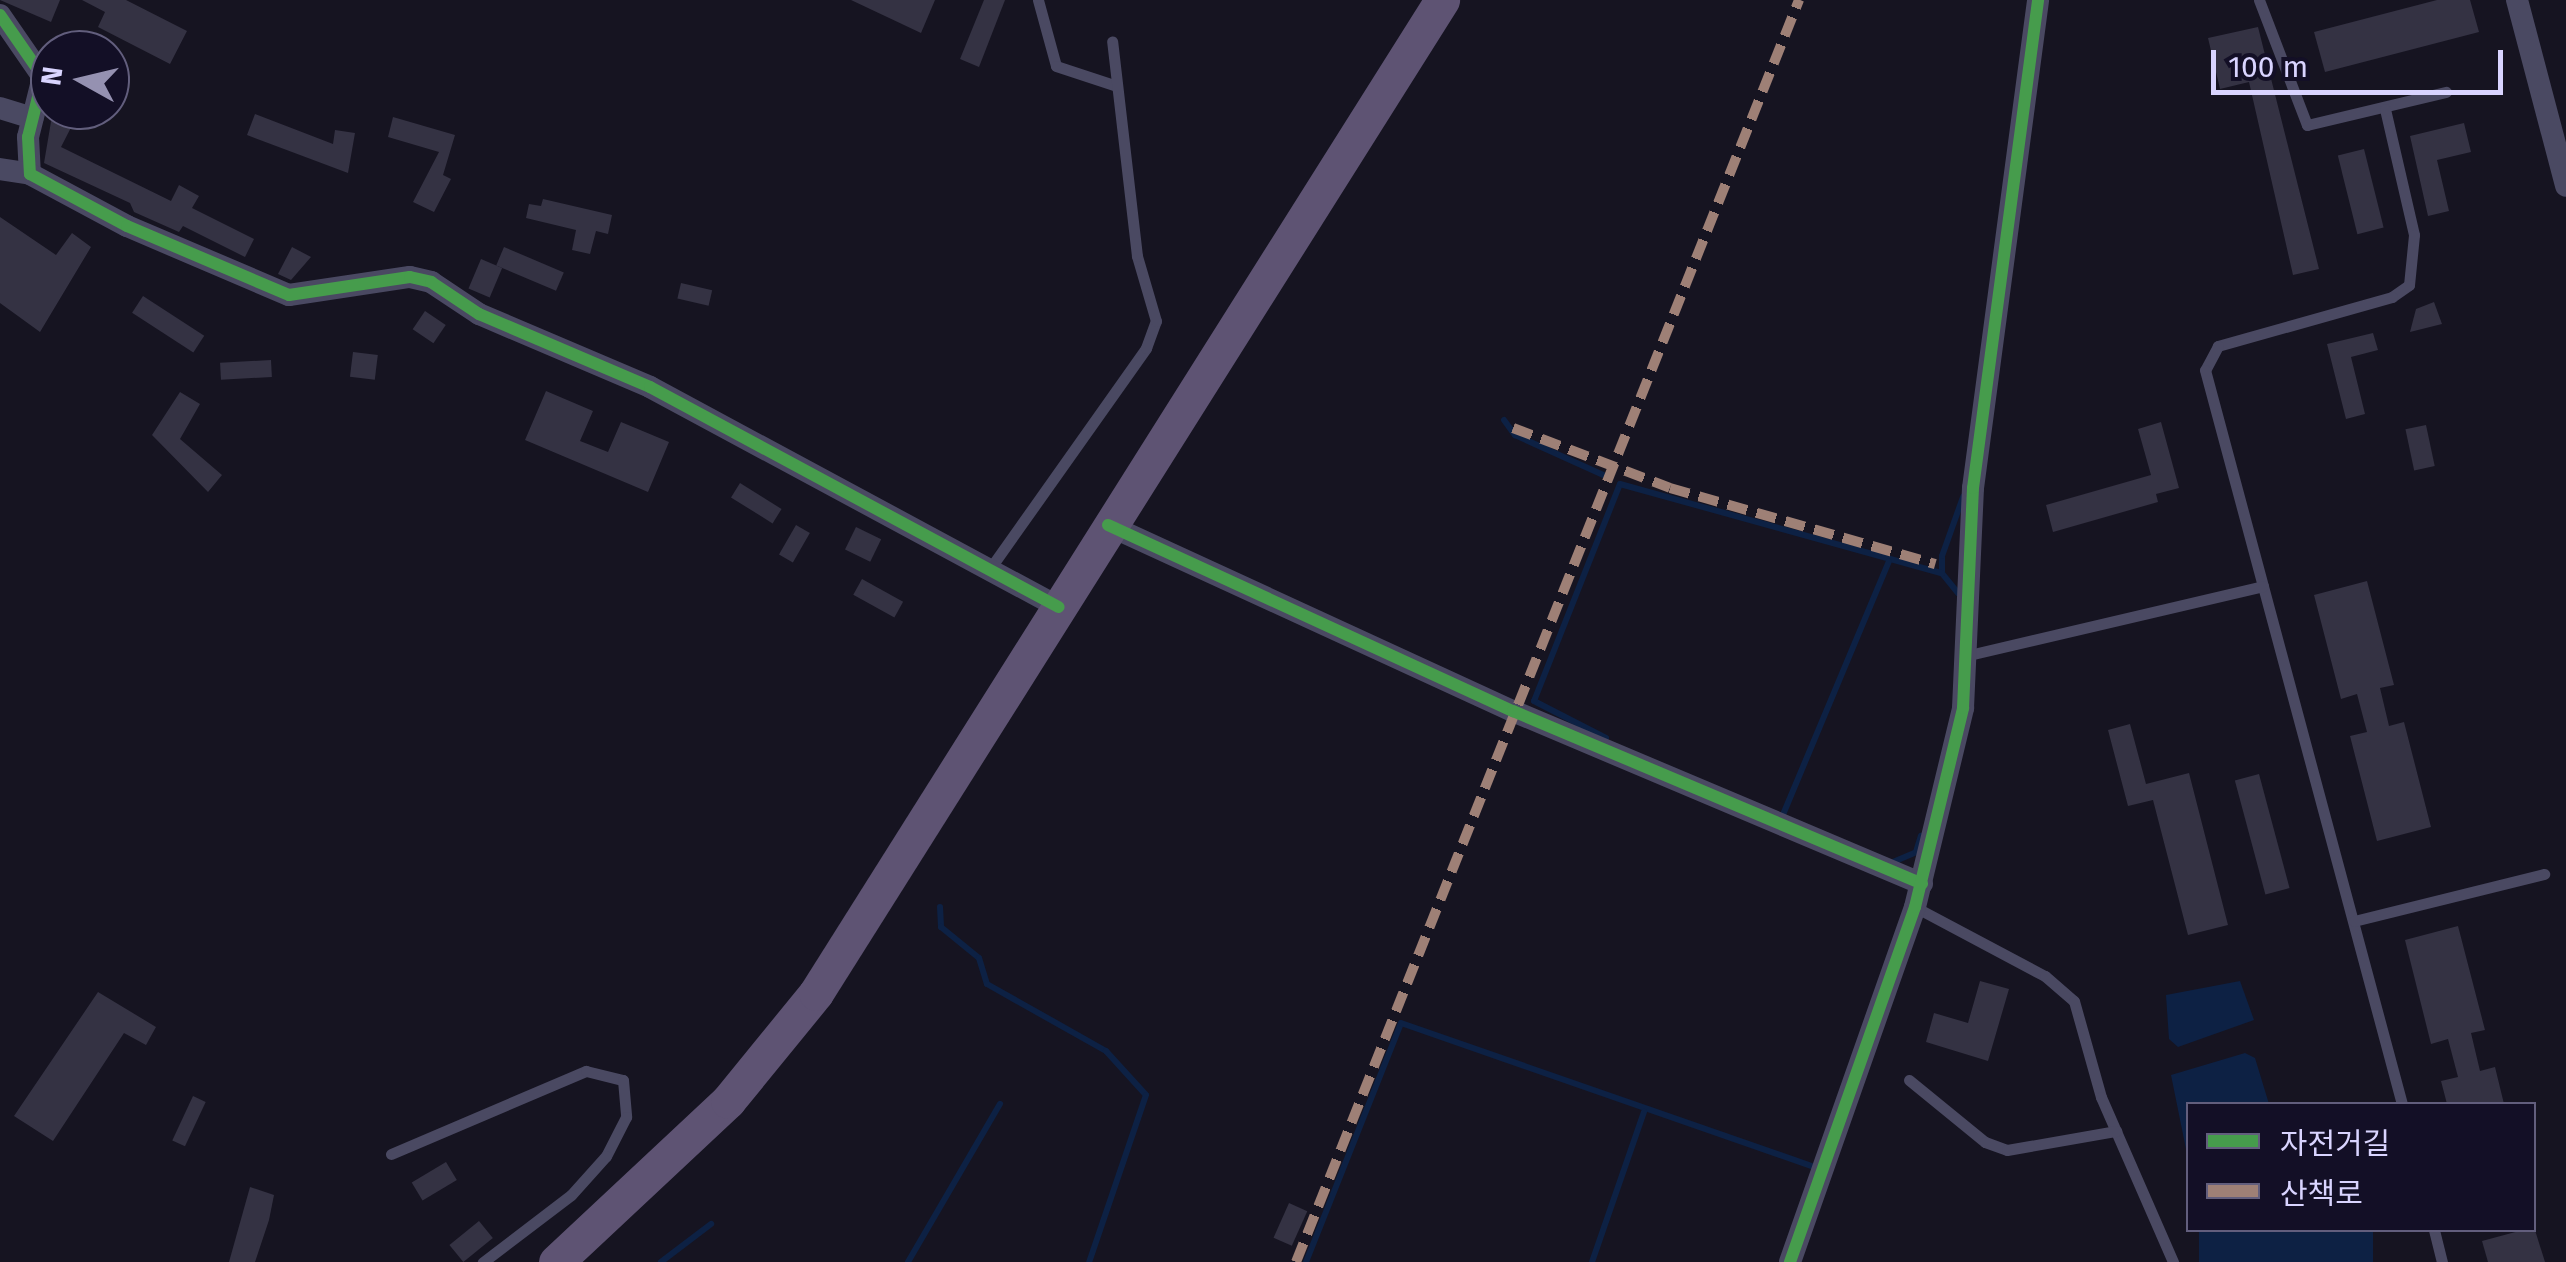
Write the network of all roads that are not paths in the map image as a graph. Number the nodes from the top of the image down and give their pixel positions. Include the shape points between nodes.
1 (1038, 0) edge
2 (1442, 0) edge
3 (2038, 0) edge
4 (2260, 0) edge
5 (2516, 0) edge
6 (0, 15) edge
7 (1112, 40) dead end
8 (30, 58) edge
9 (1117, 86) junction
10 (2446, 92) dead end
11 (0, 108) edge
12 (2385, 109) junction
13 (30, 117) edge
14 (32, 130) edge
15 (0, 169) edge
16 (30, 174) junction
17 (2566, 186) edge
18 (1108, 525) junction
19 (989, 570) junction
20 (2264, 586) junction
21 (1058, 607) junction
22 (1969, 655) junction
23 (2544, 874) dead end
24 (1922, 884) junction
25 (1915, 907) junction
26 (2354, 921) junction
27 (1909, 1080) dead end
28 (2401, 1102) edge
29 (2116, 1131) junction
30 (392, 1154) dead end
31 (2434, 1232) edge
32 (483, 1262) edge
33 (556, 1262) edge
34 (1790, 1262) edge
35 (2173, 1262) edge
36 (2442, 1262) edge

1 - 9 lane via 1056,66
2 - 18 main road
3 - 22 street via 1973,488
4 - 12 lane via 2308,125
5 - 17 street
6 - 8 street
7 - 9 lane
9 - 19 lane via 1138,256 1156,320 1146,348
10 - 12 lane
11 - 13 street
12 - 20 lane via 2414,235 2408,284 2207,356
14 - 16 street
15 - 16 street
16 - 19 street via 127,226 289,294 410,277 431,282 479,314 650,387
18 - 21 main road
18 - 24 street via 1512,711
19 - 21 street
20 - 22 lane
20 - 26 lane
21 - 33 main road via 816,993 728,1101
22 - 24 street
23 - 26 lane
24 - 25 street
25 - 29 lane via 2046,976 2074,1001
25 - 34 street
26 - 28 lane
27 - 29 lane via 1985,1142 2007,1150
29 - 35 lane
30 - 32 lane via 586,1071 623,1080 626,1117 606,1156 572,1195
31 - 36 lane

